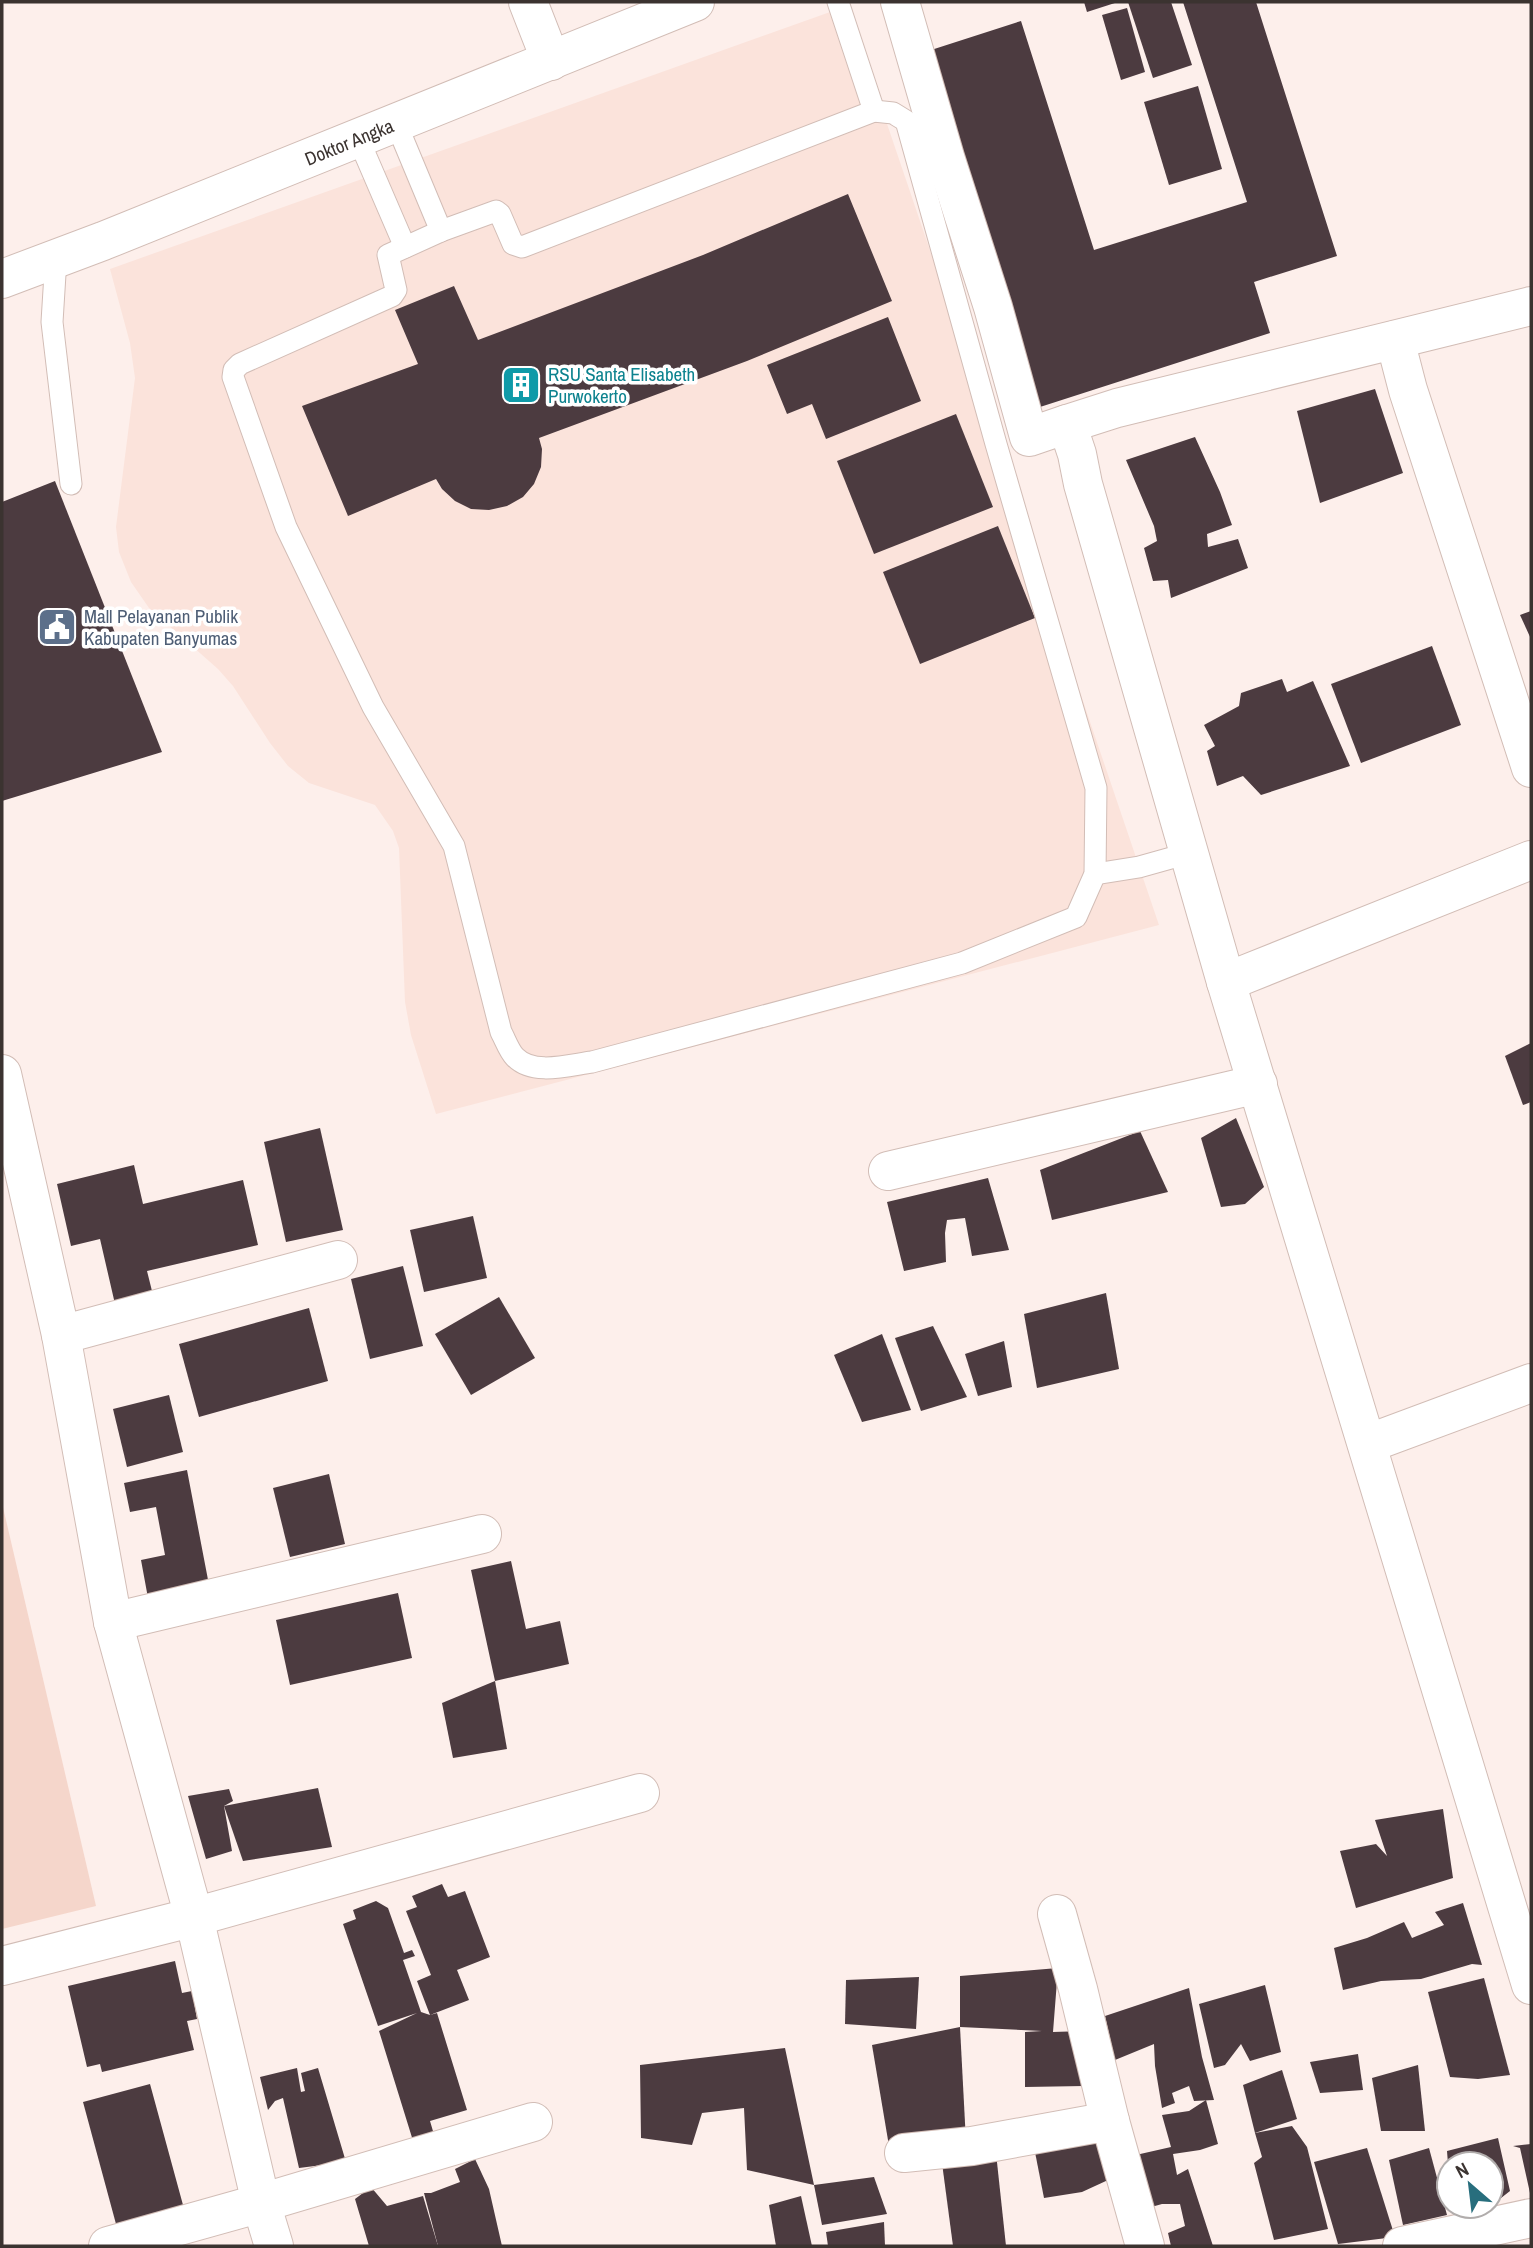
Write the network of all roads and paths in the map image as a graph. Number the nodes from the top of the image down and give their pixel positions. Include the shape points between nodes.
1 (528, 2) edge
2 (695, 2) edge
3 (838, 2) edge
4 (901, 2) edge
5 (551, 61) junction
6 (874, 111) junction
7 (396, 123) junction
8 (358, 138) junction
9 (441, 231) junction
10 (405, 247) junction
11 (57, 258) junction
12 (2, 279) edge
13 (1531, 306) edge
14 (1395, 340) junction
15 (1067, 424) junction
16 (1013, 441) junction
17 (71, 484) dead end
18 (1531, 768) edge
19 (1189, 853) junction
20 (1531, 860) edge
21 (1095, 874) junction
22 (1226, 982) junction
23 (2, 1074) edge
24 (1258, 1084) junction
25 (888, 1171) dead end
26 (338, 1260) dead end
27 (61, 1335) junction
28 (1531, 1383) edge
29 (1367, 1444) junction
30 (482, 1534) dead end
31 (113, 1622) junction
32 (640, 1793) dead end
33 (1520, 1908) edge
34 (1057, 1914) dead end
35 (194, 1917) junction
36 (2, 1966) edge
37 (1531, 1985) edge
38 (1110, 2121) junction
39 (533, 2122) dead end
40 (904, 2153) dead end
41 (261, 2203) junction
42 (1531, 2218) edge
43 (108, 2246) edge
44 (274, 2246) edge
45 (1145, 2246) edge
46 (1402, 2246) edge

1 - 5 street
2 - 5 street, Doktor Angka
3 - 6 lane
4 - 16 street via 944,157 993,307
5 - 7 street, Doktor Angka
6 - 9 lane via 522,247 513,244 496,211
6 - 16 lane via 893,113 906,121
7 - 8 street, Doktor Angka
7 - 9 lane
8 - 10 lane
8 - 11 street, Doktor Angka
9 - 10 lane
10 - 21 lane via 387,256 396,290 392,296 240,364 233,377 286,527 373,706 454,846 501,1032 514,1056 528,1066 552,1068 592,1062 962,963 1076,917
11 - 12 street, Doktor Angka
11 - 17 lane via 52,322
13 - 14 street
14 - 15 street
14 - 18 street
15 - 16 street
15 - 19 street
16 - 21 lane via 1096,788
19 - 21 lane
19 - 22 street
20 - 22 street
22 - 24 street
23 - 27 street
24 - 25 street
24 - 29 street
26 - 27 street
27 - 31 street
28 - 29 street
29 - 33 street
30 - 31 street
31 - 35 street
32 - 35 street
33 - 37 street
34 - 38 street
35 - 36 street
35 - 41 street
38 - 40 street via 972,2146
38 - 45 street
39 - 41 street
41 - 43 street
41 - 44 street
42 - 46 street

